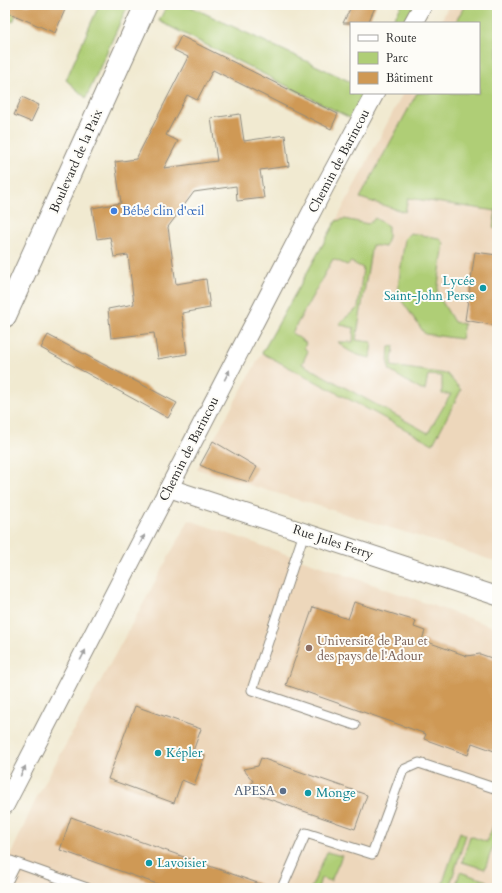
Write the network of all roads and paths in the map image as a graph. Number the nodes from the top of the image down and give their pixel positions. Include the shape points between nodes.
1 (146, 5) edge
2 (423, 5) edge
3 (414, 22) edge
4 (374, 94) edge
5 (5, 316) edge
6 (169, 488) junction
7 (304, 533) junction
8 (497, 596) edge
9 (355, 725) dead end
10 (497, 789) edge
11 (5, 806) edge
12 (5, 859) edge
13 (16, 864) junction
14 (5, 886) edge
15 (88, 888) edge
16 (282, 888) edge

1 - 5 main road, Boulevard de la Paix
2 - 3 street
6 -> 4 street, Chemin de Barincou
6 - 7 street, Rue Jules Ferry
11 -> 6 street, Chemin de Barincou
7 - 8 street, Rue Jules Ferry
7 - 9 lane via 252,690
10 - 16 lane via 419,763 403,770 372,854 306,833
12 - 13 lane
13 - 14 lane
13 - 15 lane

